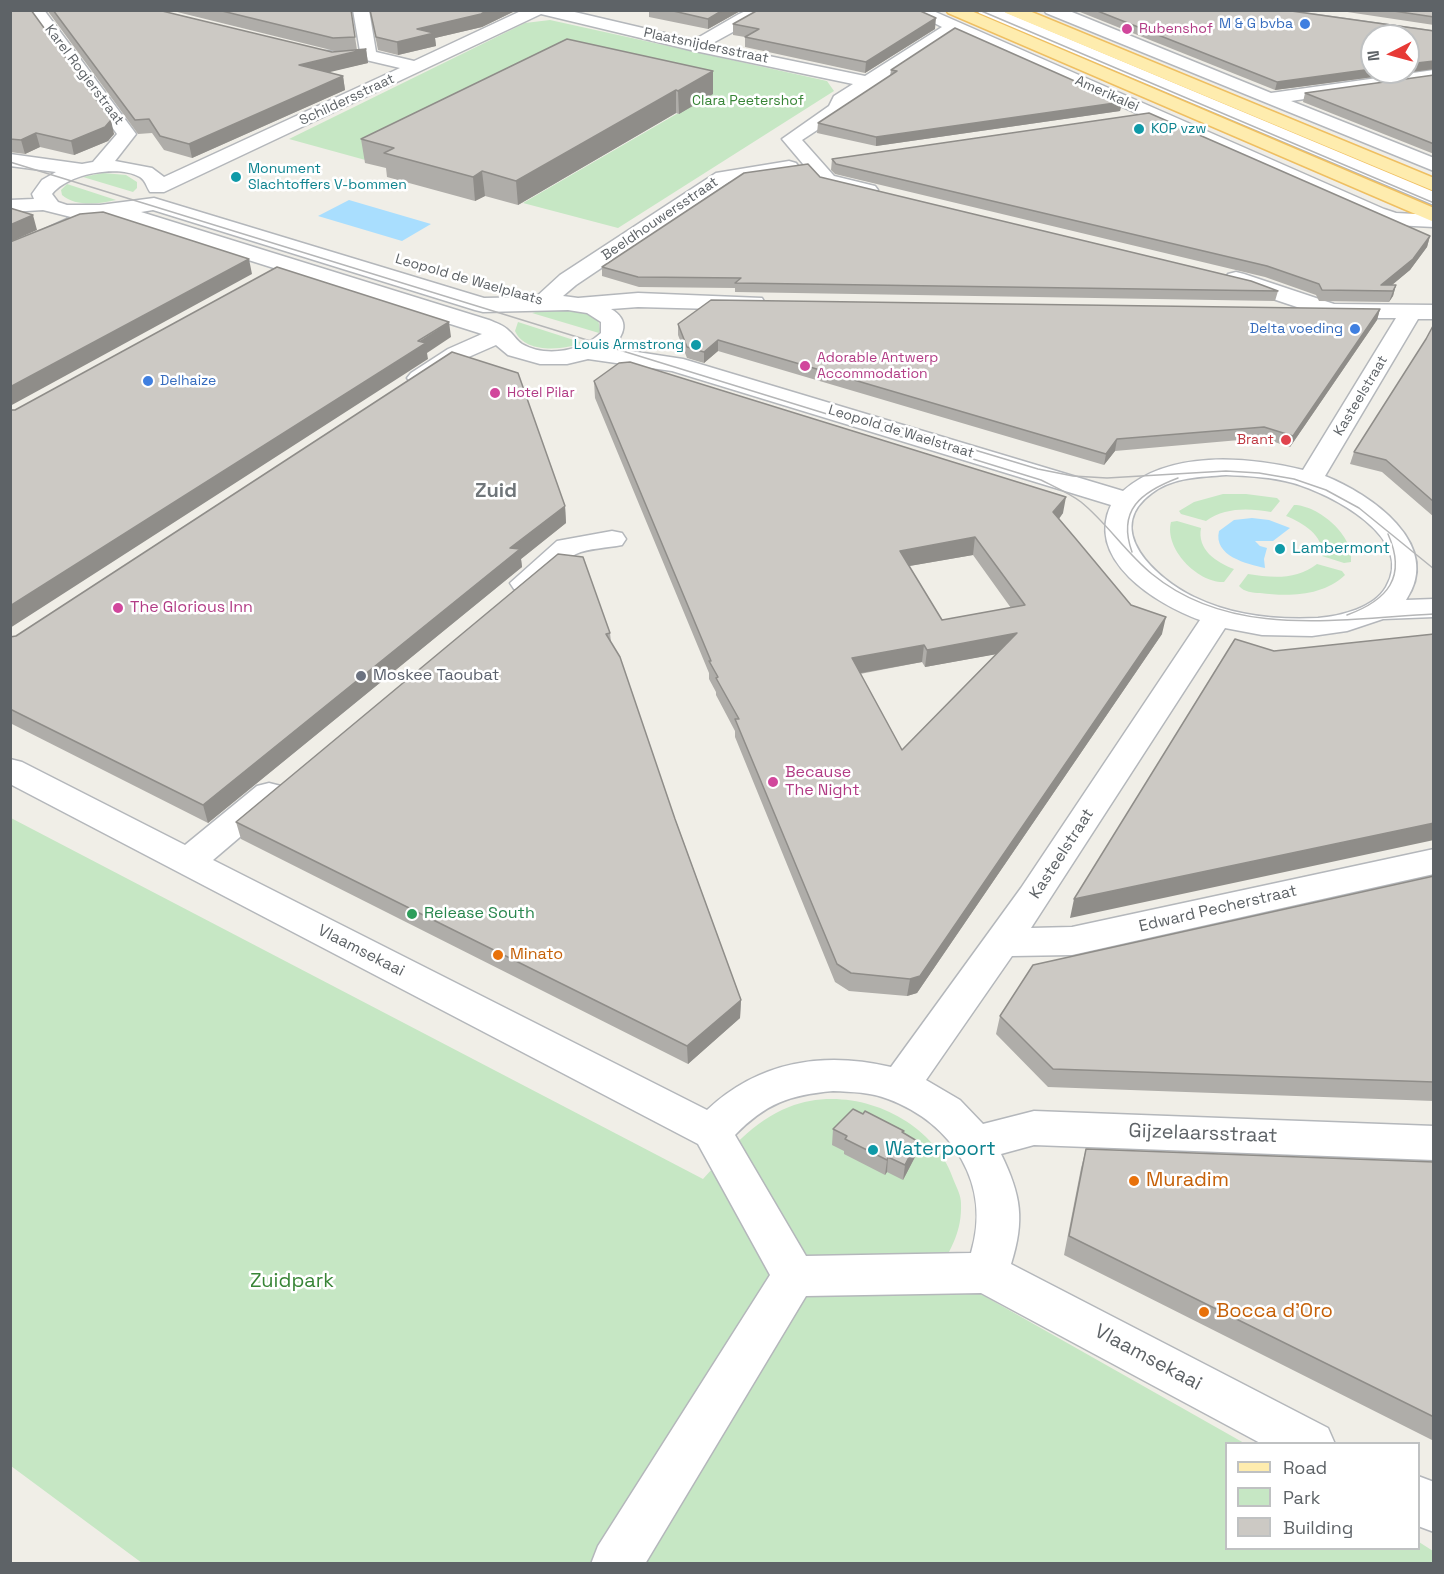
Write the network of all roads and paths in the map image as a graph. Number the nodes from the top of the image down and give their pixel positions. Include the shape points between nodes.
1 (36, 10) edge
2 (361, 10) edge
3 (537, 10) edge
4 (543, 10) edge
5 (765, 10) edge
6 (917, 10) edge
7 (984, 10) edge
8 (1012, 10) edge
9 (1052, 10) edge
10 (955, 19) edge
11 (695, 46) junction
12 (307, 52) edge
13 (366, 55) junction
14 (418, 67) junction
15 (1434, 75) edge
16 (869, 82) junction
17 (1270, 98) junction
18 (1153, 114) junction
19 (1117, 120) edge
20 (838, 159) edge
21 (13, 160) edge
22 (811, 163) junction
23 (1434, 165) edge
24 (91, 169) junction
25 (1434, 185) edge
26 (45, 194) junction
27 (885, 194) edge
28 (155, 196) junction
29 (10, 197) edge
30 (1434, 199) edge
31 (10, 206) edge
32 (104, 210) junction
33 (1434, 219) edge
34 (10, 254) edge
35 (289, 266) junction
36 (1221, 275) edge
37 (262, 281) edge
38 (714, 302) junction
39 (774, 303) edge
40 (541, 304) junction
41 (579, 304) junction
42 (483, 305) junction
43 (1258, 309) edge
44 (1329, 310) junction
45 (1422, 312) edge
46 (614, 329) junction
47 (500, 334) junction
48 (586, 352) junction
49 (675, 363) junction
50 (400, 391) edge
51 (1310, 479) junction
52 (1127, 501) junction
53 (612, 539) dead end
54 (1405, 557) junction
55 (1434, 579) edge
56 (504, 599) edge
57 (1434, 608) edge
58 (1377, 610) junction
59 (1217, 617) junction
60 (10, 770) edge
61 (287, 779) edge
62 (1434, 861) edge
63 (188, 862) junction
64 (1001, 943) junction
65 (900, 1086) junction
66 (712, 1132) junction
67 (975, 1143) junction
68 (1434, 1143) edge
69 (986, 1273) junction
70 (794, 1275) junction
71 (1309, 1442) edge
72 (1420, 1501) edge
73 (1434, 1508) edge
74 (616, 1563) edge

1 - 24 street, Karel Rogierstraat via 127,134
2 - 13 street via 369,50
3 - 14 street, Schildersstraat
4 - 11 street, Plaatsnijdersstraat
5 - 11 street
6 - 10 street, Amerikalei
7 - 30 street, Amerikalei
8 - 25 main road
9 - 17 street
10 - 16 street via 945,31
10 - 18 street, Amerikalei
10 - 33 main road, Amerikalei
11 - 16 street, Plaatsnijdersstraat
12 - 13 street via 342,59
13 - 14 street
14 - 28 street, Schildersstraat
15 - 17 street
16 - 22 street via 791,140
17 - 23 street
18 - 19 street
18 - 33 street, Amerikalei via 1394,219
20 - 22 street, Beeldhouwersstraat
21 - 24 street
21 - 26 street
22 - 27 street via 827,180
22 - 40 street, Beeldhouwersstraat via 723,177 568,280
24 - 26 street, Leopold de Waelplaats via 59,177
24 - 28 street, Leopold de Waelplaats via 125,167 145,171 155,179
26 - 29 street
26 - 31 street
26 - 32 street via 69,211
28 - 32 street
28 - 40 street, Leopold de Waelplaats
28 - 42 street
32 - 34 street
32 - 35 street
35 - 37 street
35 - 47 street
36 - 44 street
38 - 39 street
38 - 41 street via 638,300
38 - 46 street
40 - 41 street, Leopold de Waelplaats
40 - 42 street
41 - 46 street, Leopold de Waelplaats via 603,312 614,323
42 - 47 street via 494,315
43 - 44 street
44 - 45 street
45 - 51 street, Kasteelstraat
46 - 48 street via 608,340
46 - 49 street, Leopold de Waelstraat
47 - 48 street via 512,348 532,355
47 - 50 street via 456,354
48 - 49 street, Leopold de Waelstraat
49 - 52 street, Leopold de Waelstraat
51 - 52 street via 1251,468 1199,469 1157,480
51 - 54 street via 1375,514 1393,533
52 - 59 street via 1118,522 1118,534 1133,565 1181,602
53 - 56 street via 567,547
54 - 55 street
54 - 58 street via 1407,567 1399,591
57 - 58 street
58 - 59 street via 1343,623 1302,627 1266,626
59 - 64 street, Kasteelstraat
60 - 63 street, Vlaamsekaai
61 - 63 street
62 - 64 street, Edward Pecherstraat via 1072,941
63 - 66 street, Vlaamsekaai
64 - 65 street, Kasteelstraat
65 - 66 street via 860,1076 810,1076 772,1086 731,1111
65 - 67 street via 951,1116
66 - 70 street
67 - 68 street, Gijzelaarsstraat via 1034,1128
67 - 69 street via 994,1182 999,1210 998,1238
69 - 70 street
69 - 71 street, Vlaamsekaai
70 - 74 street
72 - 73 street

